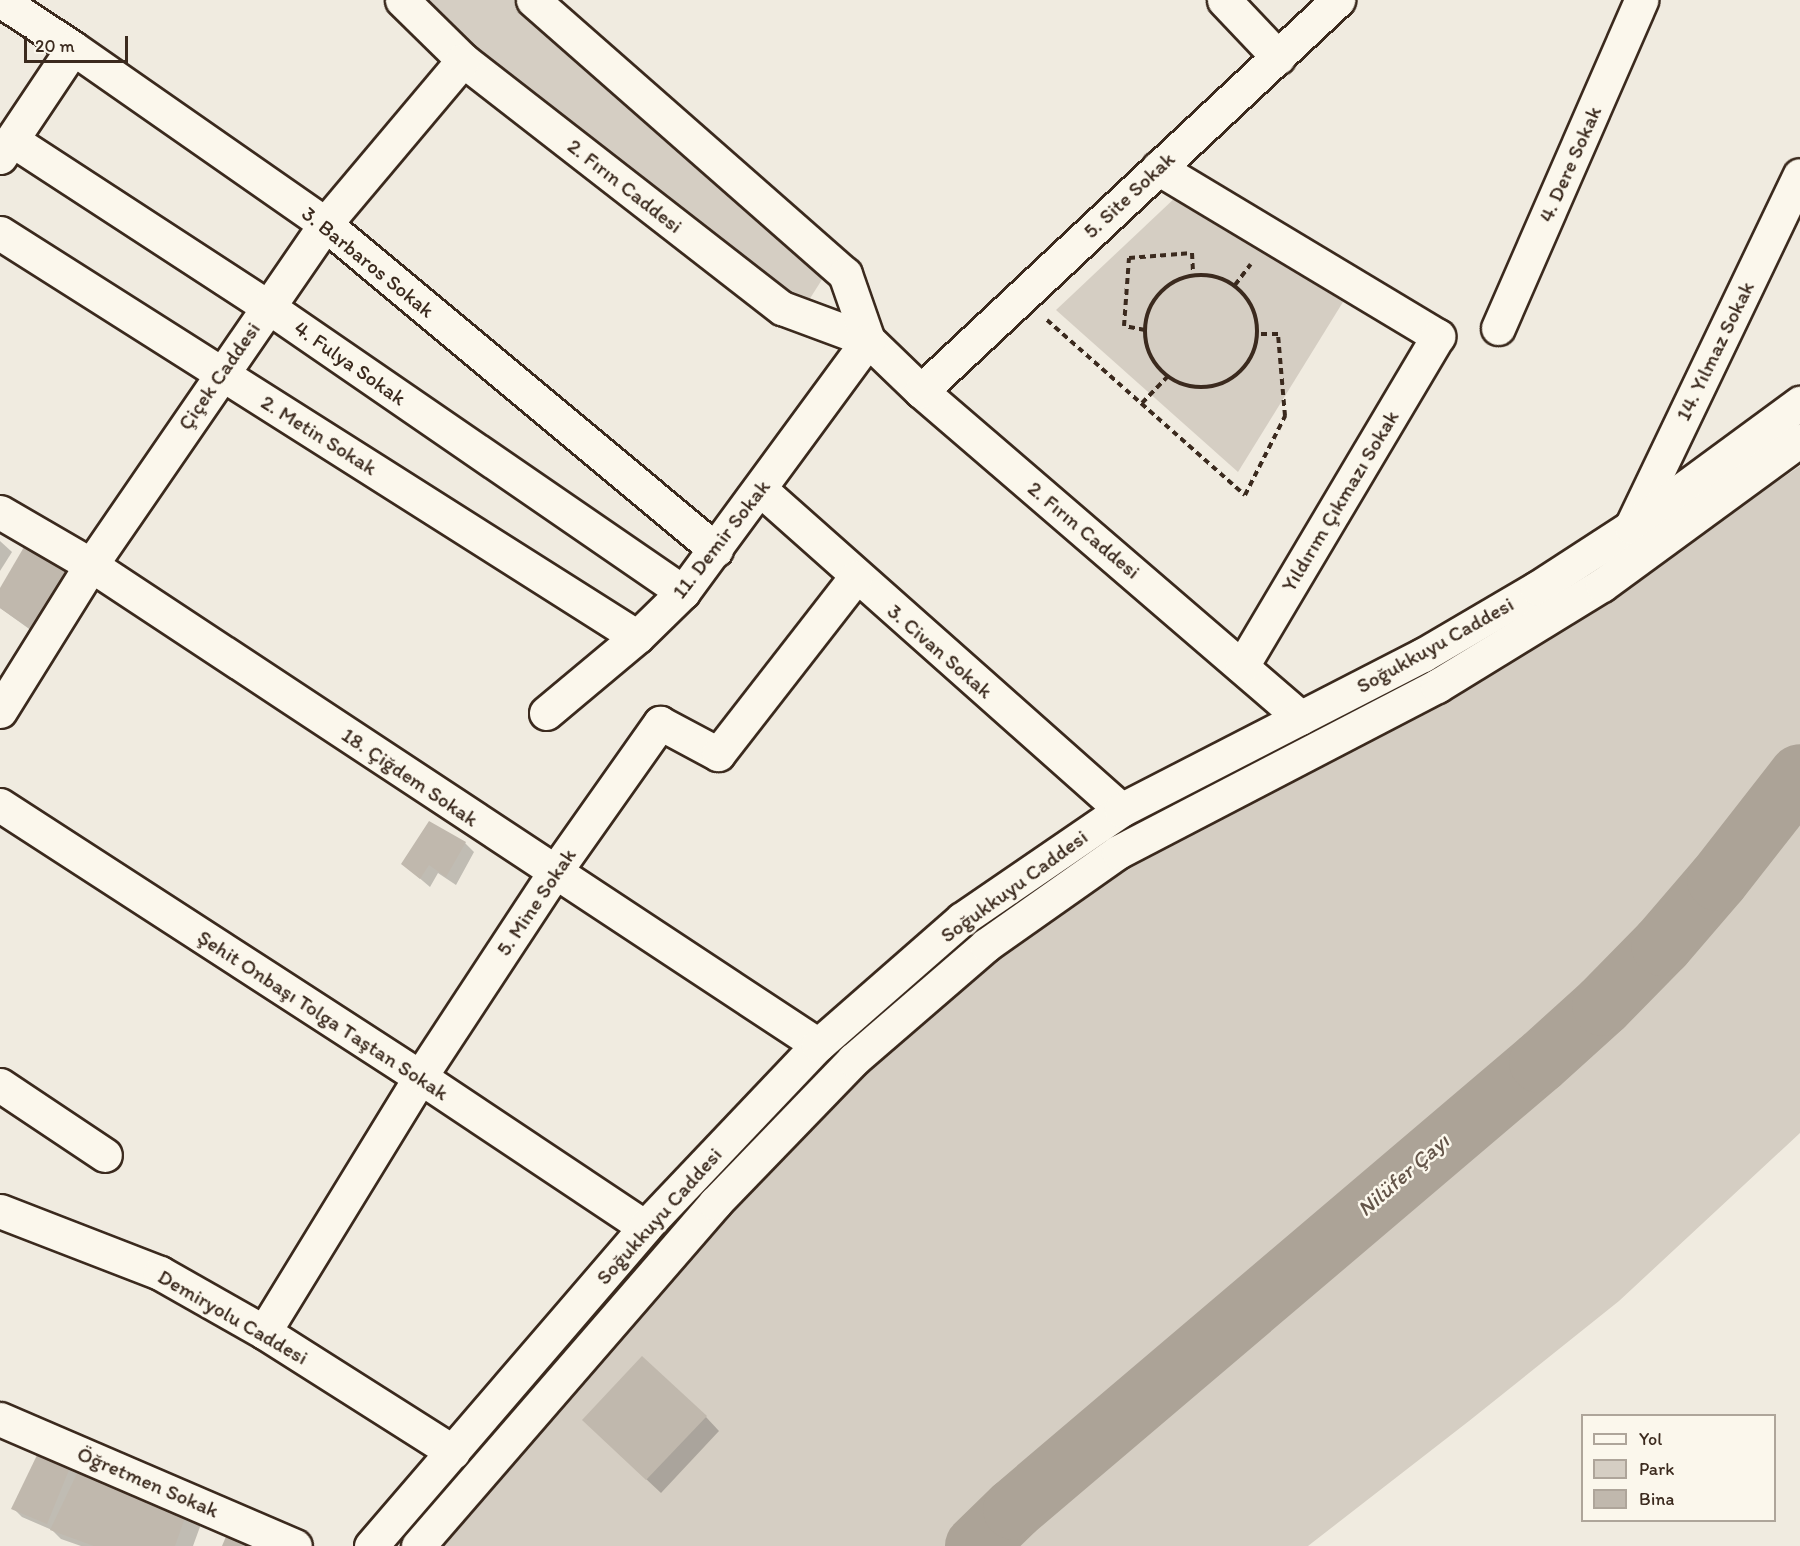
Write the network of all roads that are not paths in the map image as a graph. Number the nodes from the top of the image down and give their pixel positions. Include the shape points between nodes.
1 (0, 0) edge
2 (402, 0) edge
3 (533, 0) edge
4 (1224, 0) edge
5 (1338, 0) edge
6 (1641, 0) edge
7 (73, 48) junction
8 (1278, 57) junction
9 (463, 60) junction
10 (6, 149) edge
11 (1158, 168) junction
12 (1800, 175) edge
13 (325, 224) junction
14 (0, 233) edge
15 (267, 306) junction
16 (1498, 328) dead end
17 (868, 340) junction
18 (221, 373) junction
19 (921, 391) junction
20 (1800, 403) edge
21 (1800, 440) edge
22 (760, 489) junction
23 (0, 512) edge
24 (1631, 527) junction
25 (716, 550) junction
26 (91, 565) junction
27 (856, 577) junction
28 (683, 592) junction
29 (637, 637) junction
30 (1242, 666) junction
31 (0, 711) edge
32 (546, 712) dead end
33 (1301, 718) junction
34 (0, 806) edge
35 (1121, 810) junction
36 (554, 873) junction
37 (818, 1045) junction
38 (420, 1077) junction
39 (0, 1085) edge
40 (105, 1155) dead end
41 (0, 1211) edge
42 (645, 1227) junction
43 (264, 1332) junction
44 (0, 1419) edge
45 (453, 1452) junction
46 (296, 1546) edge
47 (371, 1546) edge
48 (418, 1546) edge

1 - 7 street, 3. Barbaros Sokak
2 - 9 street, 2. Fırın Caddesi
3 - 17 street, 2. Fırın Caddesi via 845,274
4 - 8 street
5 - 8 street, 5. Site Sokak
6 - 16 street, 4. Dere Sokak
7 - 10 street, 4. Fulya Sokak
7 - 13 street, 3. Barbaros Sokak
8 - 11 street, 5. Site Sokak
9 - 13 street, Çiçek Caddesi
9 - 17 street, 2. Fırın Caddesi via 782,308
10 - 15 street, 4. Fulya Sokak
11 - 19 street, 5. Site Sokak
11 - 30 street, Yıldırım Çıkmazı Sokak via 1438,336
12 - 24 street, 14. Yılmaz Sokak
13 - 15 street, Çiçek Caddesi
13 - 25 street, 3. Barbaros Sokak
14 - 18 street, 2. Metin Sokak
15 - 18 street, Çiçek Caddesi
15 - 28 street, 4. Fulya Sokak
17 - 19 street, 2. Fırın Caddesi
17 - 22 street, 11. Demir Sokak
18 - 26 street, Çiçek Caddesi
18 - 29 street, 2. Metin Sokak
19 - 30 street, 2. Fırın Caddesi
20 - 24 street, Soğukkuyu Caddesi
21 - 48 street, Soğukkuyu Caddesi via 1602,585 1437,686 1118,852 986,945 853,1060 715,1203
22 - 25 street, 11. Demir Sokak
22 - 27 street, 3. Civan Sokak
23 - 26 street, 18. Çiğdem Sokak
24 - 33 street, Soğukkuyu Caddesi via 1422,656
25 - 28 street, 11. Demir Sokak
26 - 31 street, Çiçek Caddesi
26 - 36 street, 18. Çiğdem Sokak
27 - 35 street, 3. Civan Sokak
27 - 36 street, 5. Mine Sokak via 718,754 660,723
28 - 29 street, 11. Demir Sokak
29 - 32 street, 11. Demir Sokak
30 - 33 street, 2. Fırın Caddesi
33 - 35 street, Soğukkuyu Caddesi
34 - 38 street, Şehit Onbaşı Tolga Taştan Sokak
35 - 37 street, Soğukkuyu Caddesi via 962,919
36 - 37 street, 18. Çiğdem Sokak
36 - 38 street, 5. Mine Sokak
37 - 42 street, Soğukkuyu Caddesi
38 - 42 street, Şehit Onbaşı Tolga Taştan Sokak
38 - 43 street, 5. Mine Sokak
39 - 40 street
41 - 43 street, Demiryolu Caddesi via 160,1273
42 - 45 street, Soğukkuyu Caddesi
43 - 45 street, Demiryolu Caddesi
44 - 46 street, Öğretmen Sokak
45 - 47 street, Soğukkuyu Caddesi

